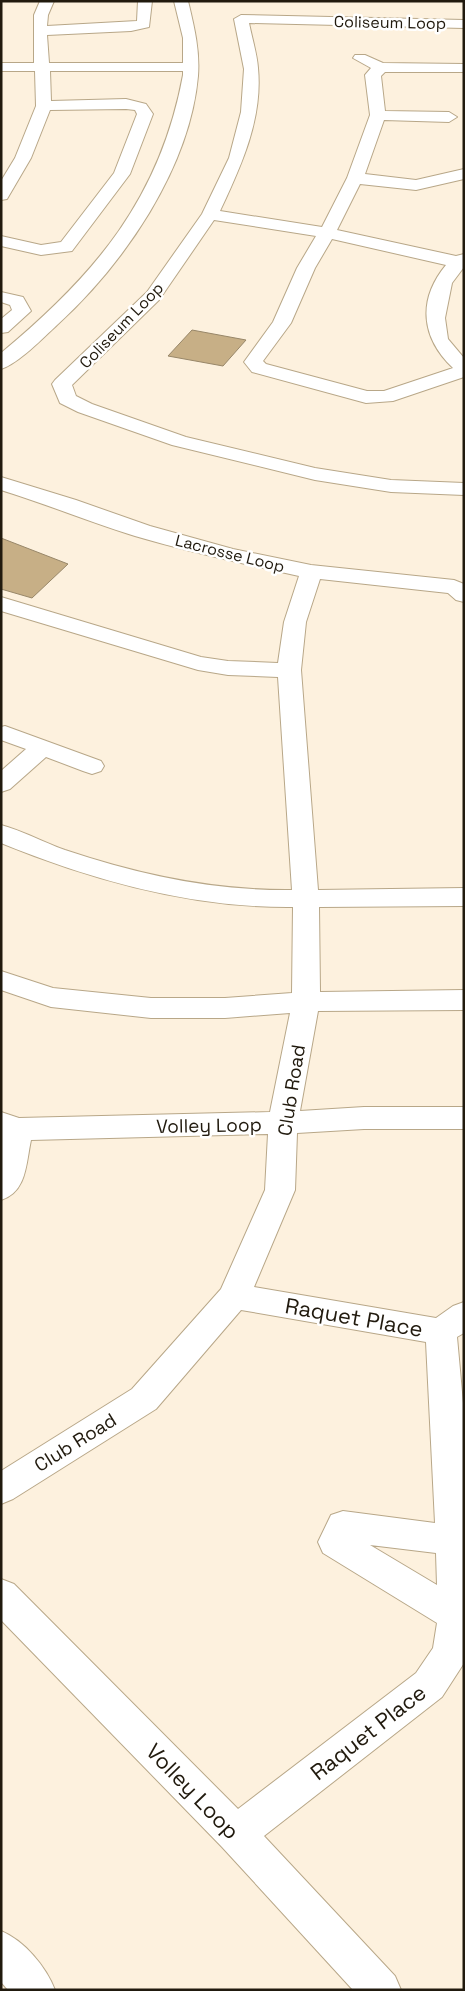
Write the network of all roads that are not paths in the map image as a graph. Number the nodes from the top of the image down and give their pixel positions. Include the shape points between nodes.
1 (47, 1) edge
2 (144, 1) edge
3 (181, 1) edge
4 (464, 24) edge
5 (40, 31) junction
6 (360, 58) dead end
7 (1, 67) edge
8 (41, 67) junction
9 (190, 67) junction
10 (381, 67) junction
11 (464, 68) edge
12 (44, 106) junction
13 (378, 115) junction
14 (449, 118) dead end
15 (464, 174) edge
16 (355, 178) junction
17 (1, 195) edge
18 (210, 214) junction
19 (327, 233) junction
20 (1, 241) edge
21 (461, 260) edge
22 (1, 297) edge
23 (1, 328) edge
24 (1, 363) edge
25 (464, 370) edge
26 (1, 483) edge
27 (464, 489) edge
28 (311, 572) junction
29 (464, 595) edge
30 (1, 604) edge
31 (289, 670) junction
32 (5, 733) dead end
33 (42, 748) junction
34 (92, 766) dead end
35 (1, 784) edge
36 (1, 834) edge
37 (464, 897) edge
38 (306, 899) junction
39 (1, 980) edge
40 (464, 1000) edge
41 (306, 1002) junction
42 (464, 1118) edge
43 (284, 1123) junction
44 (10, 1126) edge
45 (1, 1189) edge
46 (234, 1296) junction
47 (452, 1323) edge
48 (1, 1489) edge
49 (452, 1540) junction
50 (1, 1595) edge
51 (456, 1615) junction
52 (236, 1834) junction
53 (1, 1951) edge
54 (35, 1990) edge
55 (381, 1990) edge

1 - 5 street via 41,15
2 - 5 street via 144,24
3 - 9 street via 190,35
4 - 18 street, Coliseum Loop via 241,19 251,69 249,112 237,158
5 - 8 street
6 - 10 street
7 - 8 street
8 - 9 street
8 - 12 street
9 - 24 street via 182,116 151,197 88,283
10 - 11 street
10 - 13 street via 373,75
12 - 17 street via 24,158
12 - 20 street via 126,104 141,107 145,114 122,174 66,247 42,250
13 - 14 street
13 - 16 street
15 - 16 street via 416,184
16 - 19 street
18 - 19 street
18 - 27 street, Coliseum Loop via 153,296 62,384 67,399 179,441 315,474 391,486
19 - 21 street
19 - 25 street via 306,268 282,323 253,362 259,368 366,397 386,397
21 - 25 street via 442,286 434,316 439,340
22 - 23 street via 17,302 22,312
26 - 28 street, Lacrosse Loop via 142,531 230,555
28 - 29 street, Lacrosse Loop via 433,583 454,587
28 - 31 street, Club Road via 295,622
30 - 31 street via 198,663 228,668
31 - 38 street, Club Road
32 - 33 street
33 - 34 street
33 - 35 street
36 - 38 street via 115,874 200,893 254,899
37 - 38 street
38 - 41 street, Club Road
39 - 41 street via 51,997 151,1008 225,1008
40 - 41 street
41 - 43 street, Club Road
42 - 43 street, Volley Loop via 364,1118
43 - 44 street, Volley Loop
43 - 46 street, Club Road via 280,1190
44 - 45 street, Volley Loop via 7,1183
46 - 47 street, Raquet Place
46 - 48 street, Club Road via 144,1399
47 - 49 street, Raquet Place
49 - 51 street, Raquet Place
49 - 51 street via 343,1526 335,1542
50 - 52 street, Volley Loop
51 - 52 street, Raquet Place via 450,1653 430,1685
52 - 55 street, Volley Loop
53 - 54 street

